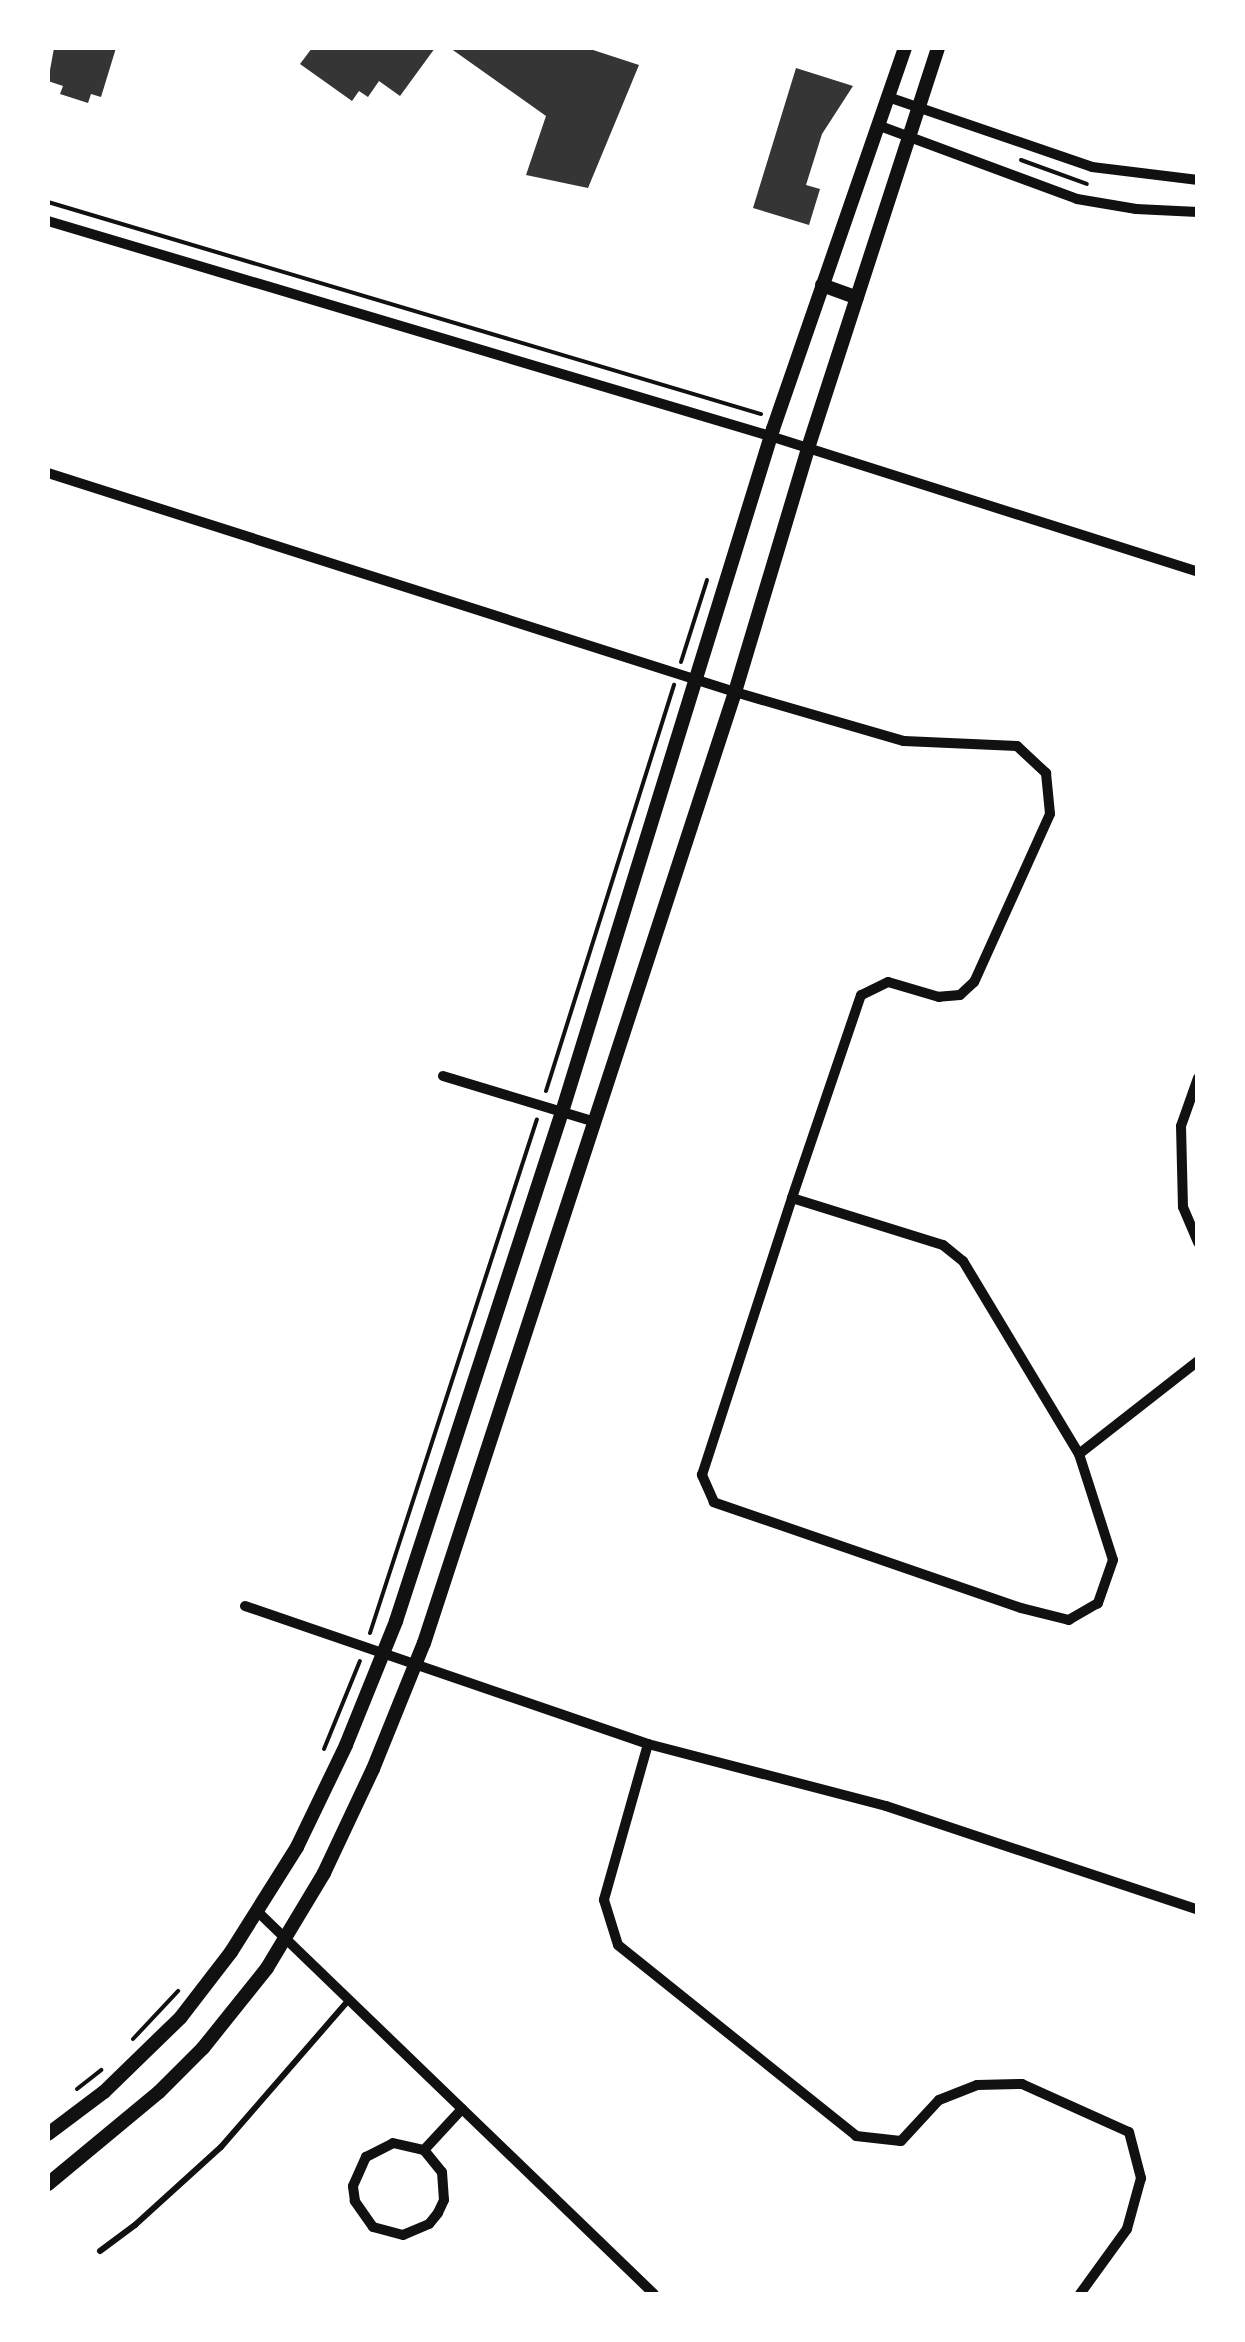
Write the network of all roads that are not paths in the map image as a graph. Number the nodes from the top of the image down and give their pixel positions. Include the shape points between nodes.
1 (905, 48) edge
2 (938, 48) edge
3 (888, 98) junction
4 (918, 108) junction
5 (880, 126) junction
6 (909, 136) junction
7 (1198, 180) edge
8 (1198, 212) edge
9 (48, 220) edge
10 (822, 284) junction
11 (857, 298) junction
12 (770, 436) junction
13 (808, 448) junction
14 (48, 473) edge
15 (1198, 572) edge
16 (695, 679) junction
17 (734, 692) junction
18 (443, 1076) dead end
19 (1198, 1078) edge
20 (562, 1112) junction
21 (592, 1121) junction
22 (792, 1198) junction
23 (1198, 1243) edge
24 (1198, 1362) edge
25 (1079, 1454) junction
26 (245, 1606) dead end
27 (384, 1652) junction
28 (416, 1663) junction
29 (648, 1744) junction
30 (1198, 1910) edge
31 (258, 1912) junction
32 (286, 1939) junction
33 (349, 2000) junction
34 (462, 2109) junction
35 (48, 2134) edge
36 (424, 2150) junction
37 (48, 2184) edge
38 (100, 2250) dead end
39 (654, 2294) edge
40 (1080, 2294) edge

1 - 3 street
2 - 4 street
3 - 4 street
3 - 5 street
4 - 6 street
4 - 7 street via 1092,168
5 - 6 street
5 - 10 street
6 - 8 street via 1077,200
6 - 11 street
9 - 12 street
10 - 11 street
10 - 12 street
11 - 13 street
12 - 13 street
12 - 16 street
13 - 15 street
13 - 17 street
14 - 16 street
16 - 17 street
16 - 20 street
17 - 21 street
17 - 22 street via 904,741 1017,746 1046,773 1050,814 974,982 960,995 888,982 861,996
18 - 20 street
19 - 23 street via 1182,1126 1183,1206
20 - 21 street
20 - 27 street
21 - 28 street
22 - 25 street via 943,1245 963,1262
22 - 25 street via 702,1475 714,1502 1069,1620 1098,1603 1113,1560
24 - 25 street
26 - 27 street
27 - 28 street
27 - 31 street via 298,1847
28 - 29 street
28 - 32 street via 373,1769
29 - 30 street via 886,1806
29 - 40 street via 604,1900 618,1945 856,2136 900,2141 938,2100 977,2085 1022,2084 1129,2132 1141,2178 1126,2229
31 - 32 street
31 - 35 street via 181,2017 104,2092
32 - 33 street
32 - 37 street via 203,2048 124,2125
33 - 34 street
33 - 38 lane via 221,2147
34 - 36 street
34 - 39 street
36 - 36 street via 442,2172 438,2213 403,2235 373,2226 355,2202 353,2186 366,2157 393,2143

